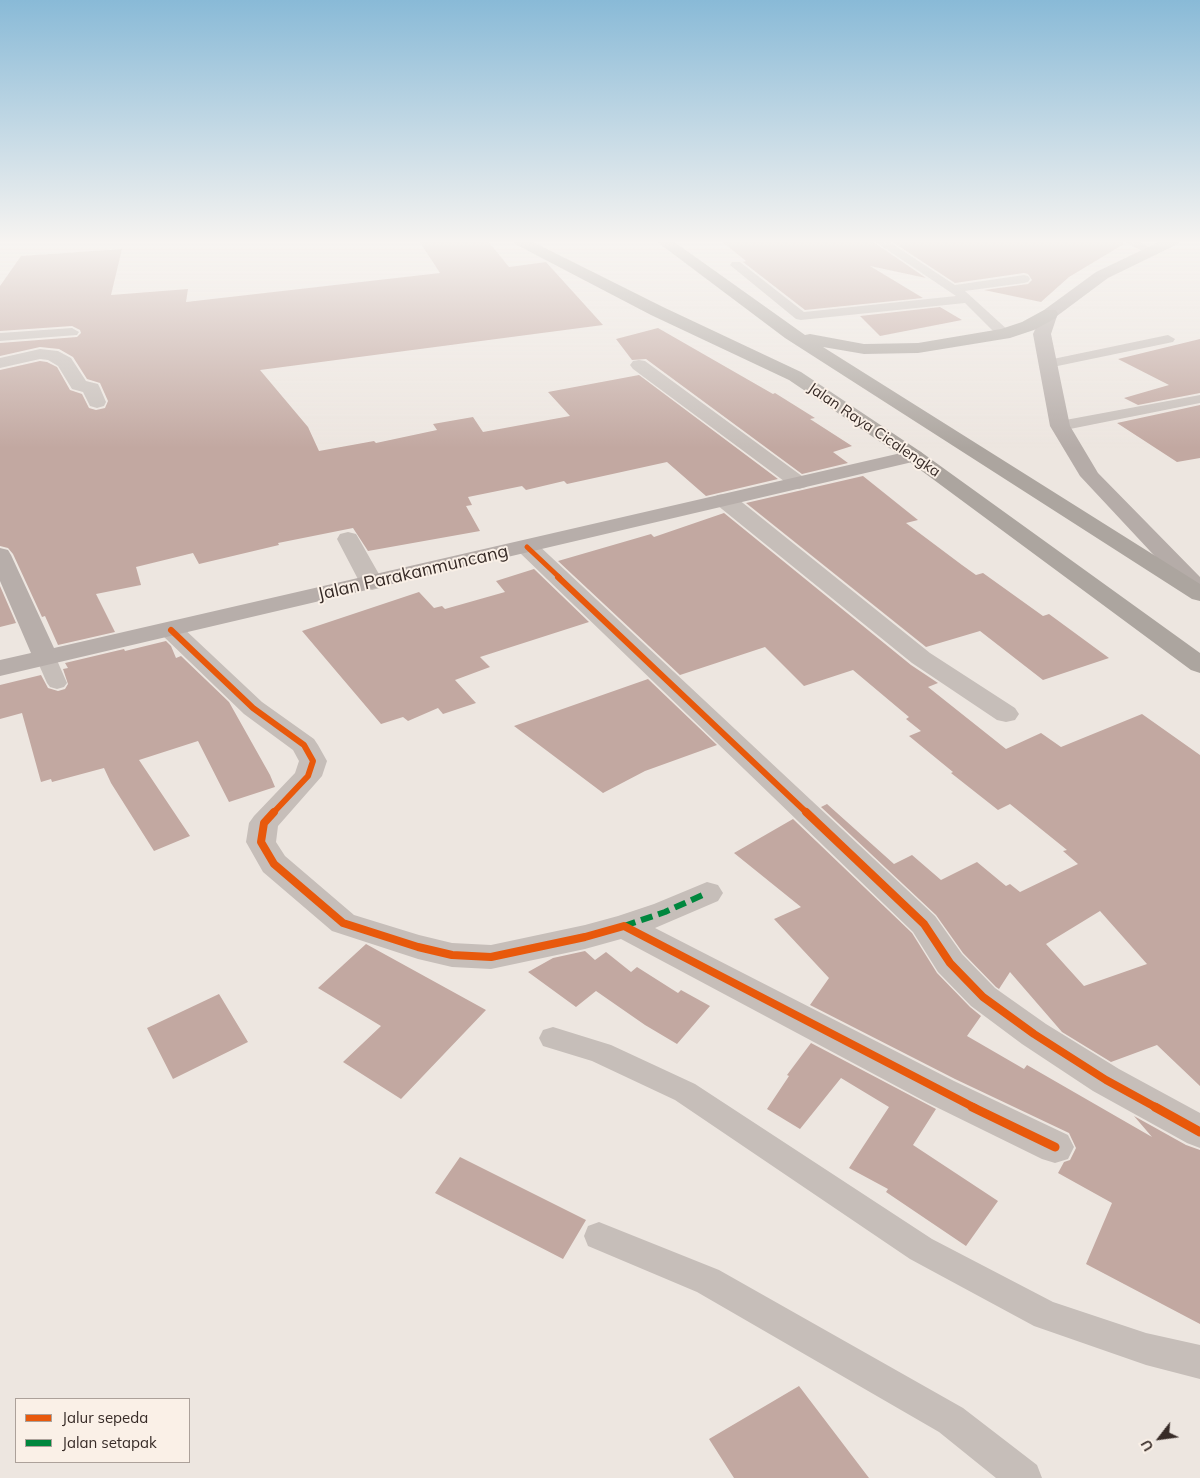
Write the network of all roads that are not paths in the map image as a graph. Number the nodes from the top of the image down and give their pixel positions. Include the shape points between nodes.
1 (653, 310) edge
2 (758, 310) edge
3 (793, 310) edge
4 (860, 310) edge
5 (979, 310) edge
6 (1055, 310) edge
7 (1050, 314) junction
8 (72, 332) dead end
9 (791, 334) junction
10 (1004, 334) junction
11 (0, 337) edge
12 (1168, 339) dead end
13 (0, 364) edge
14 (1048, 364) junction
15 (639, 365) dead end
16 (1193, 400) edge
17 (97, 402) dead end
18 (1200, 410) edge
19 (1060, 426) junction
20 (914, 456) junction
21 (798, 483) junction
22 (725, 500) junction
23 (348, 539) dead end
24 (527, 547) junction
25 (0, 555) edge
26 (372, 584) junction
27 (1200, 592) edge
28 (171, 630) junction
29 (46, 658) junction
30 (1200, 664) edge
31 (0, 668) edge
32 (57, 683) dead end
33 (1006, 714) dead end
34 (707, 893) dead end
35 (624, 926) junction
36 (553, 1038) dead end
37 (1200, 1132) edge
38 (1055, 1147) dead end
39 (599, 1236) dead end
40 (1200, 1362) edge
41 (1024, 1478) edge

1 - 20 highway, Jalan Raya Cicalengka via 795,376
2 - 9 highway, Jalan Raya Cicalengka
3 - 4 lane via 801,316
5 - 10 lane
6 - 7 main road
7 - 10 highway
7 - 14 main road via 1042,334
8 - 11 lane
9 - 10 highway via 878,350 918,348
9 - 27 highway, Jalan Raya Cicalengka
12 - 14 lane
13 - 17 street via 40,354 52,355 65,362 79,385 91,388
14 - 19 main road
15 - 21 street
16 - 18 lane
16 - 19 lane
19 - 27 main road via 1090,476
20 - 21 main road, Jalan Parakanmuncang
20 - 30 highway, Jalan Raya Cicalengka
21 - 22 main road, Jalan Parakanmuncang
22 - 24 main road, Jalan Parakanmuncang
22 - 33 street via 922,658
23 - 26 street
24 - 26 main road, Jalan Parakanmuncang
24 - 37 street via 924,924 950,963 983,997 1106,1080
25 - 29 main road
26 - 28 main road, Jalan Parakanmuncang
28 - 29 main road, Jalan Parakanmuncang
28 - 35 street via 253,708 304,745 313,761 308,776 264,823 261,842 274,864 343,923 418,947 492,957
29 - 31 main road, Jalan Parakanmuncang
29 - 32 lane
34 - 35 street
35 - 38 street via 917,1080
36 - 40 lane via 601,1053 685,1092 921,1249 1046,1315 1146,1349
39 - 41 lane via 708,1282 943,1415

